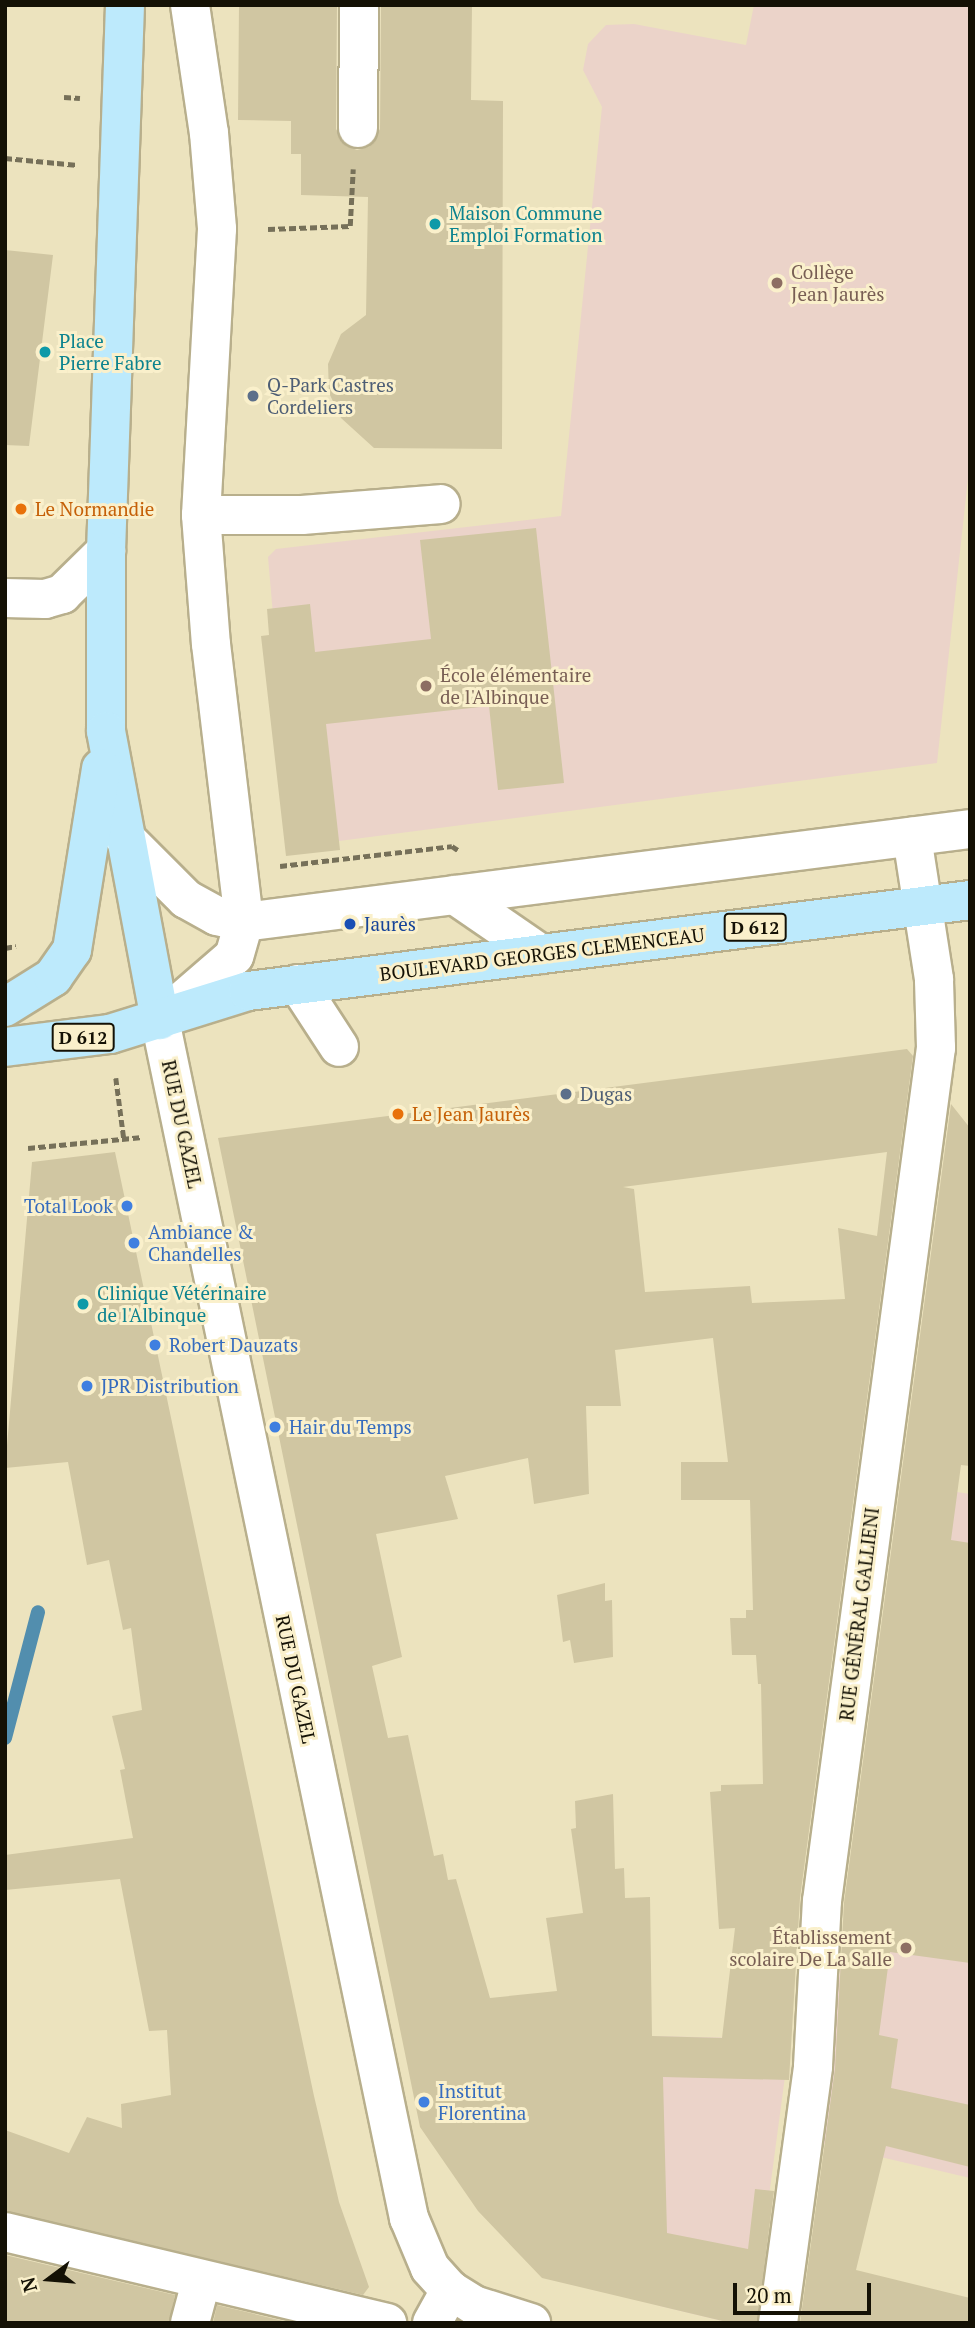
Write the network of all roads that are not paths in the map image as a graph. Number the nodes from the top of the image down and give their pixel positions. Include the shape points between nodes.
1 (125, 5) edge
2 (190, 5) edge
3 (359, 5) edge
4 (358, 128) road end
5 (442, 504) dead end
6 (201, 514) junction
7 (106, 551) junction
8 (16, 599) edge
9 (106, 731) junction
10 (970, 829) edge
11 (123, 836) junction
12 (912, 836) junction
13 (531, 885) junction
14 (455, 895) junction
15 (970, 900) edge
16 (923, 906) junction
17 (244, 922) junction
18 (541, 954) junction
19 (298, 984) junction
20 (5, 1007) edge
21 (160, 1020) junction
22 (5, 1047) edge
23 (339, 1047) dead end
24 (5, 2232) edge
25 (201, 2282) junction
26 (450, 2290) junction
27 (190, 2323) edge
28 (387, 2323) edge
29 (432, 2323) edge
30 (531, 2323) edge
31 (778, 2323) edge

1 - 7 main road
2 - 6 street via 216,213
3 - 4 street
5 - 6 street via 302,515
6 - 17 street via 211,645
7 - 8 street via 62,594
7 - 9 main road
9 - 11 main road
9 - 20 main road via 72,950 53,977
10 - 12 street
11 - 17 street via 186,898 217,916
11 - 21 main road
12 - 13 street
12 - 16 street, RUE GÉNÉRAL GALLIENI
13 - 14 street
13 - 18 street
14 - 17 street
14 - 18 street
15 - 16 main road, BOULEVARD GEORGES CLEMENCEAU / D 612
16 - 18 main road, BOULEVARD GEORGES CLEMENCEAU / D 612
16 - 31 street, RUE GÉNÉRAL GALLIENI via 934,979 936,1048 825,1873 813,2066
17 - 21 street via 234,956
18 - 19 main road, BOULEVARD GEORGES CLEMENCEAU / D 612
19 - 21 main road, BOULEVARD GEORGES CLEMENCEAU / D 612 via 248,991
19 - 23 street
21 - 22 main road, D 612 via 110,1034
21 - 26 street, RUE DU GAZEL via 396,2168 418,2245
24 - 25 street
25 - 27 street
25 - 28 street
26 - 29 street
26 - 30 street via 474,2305

